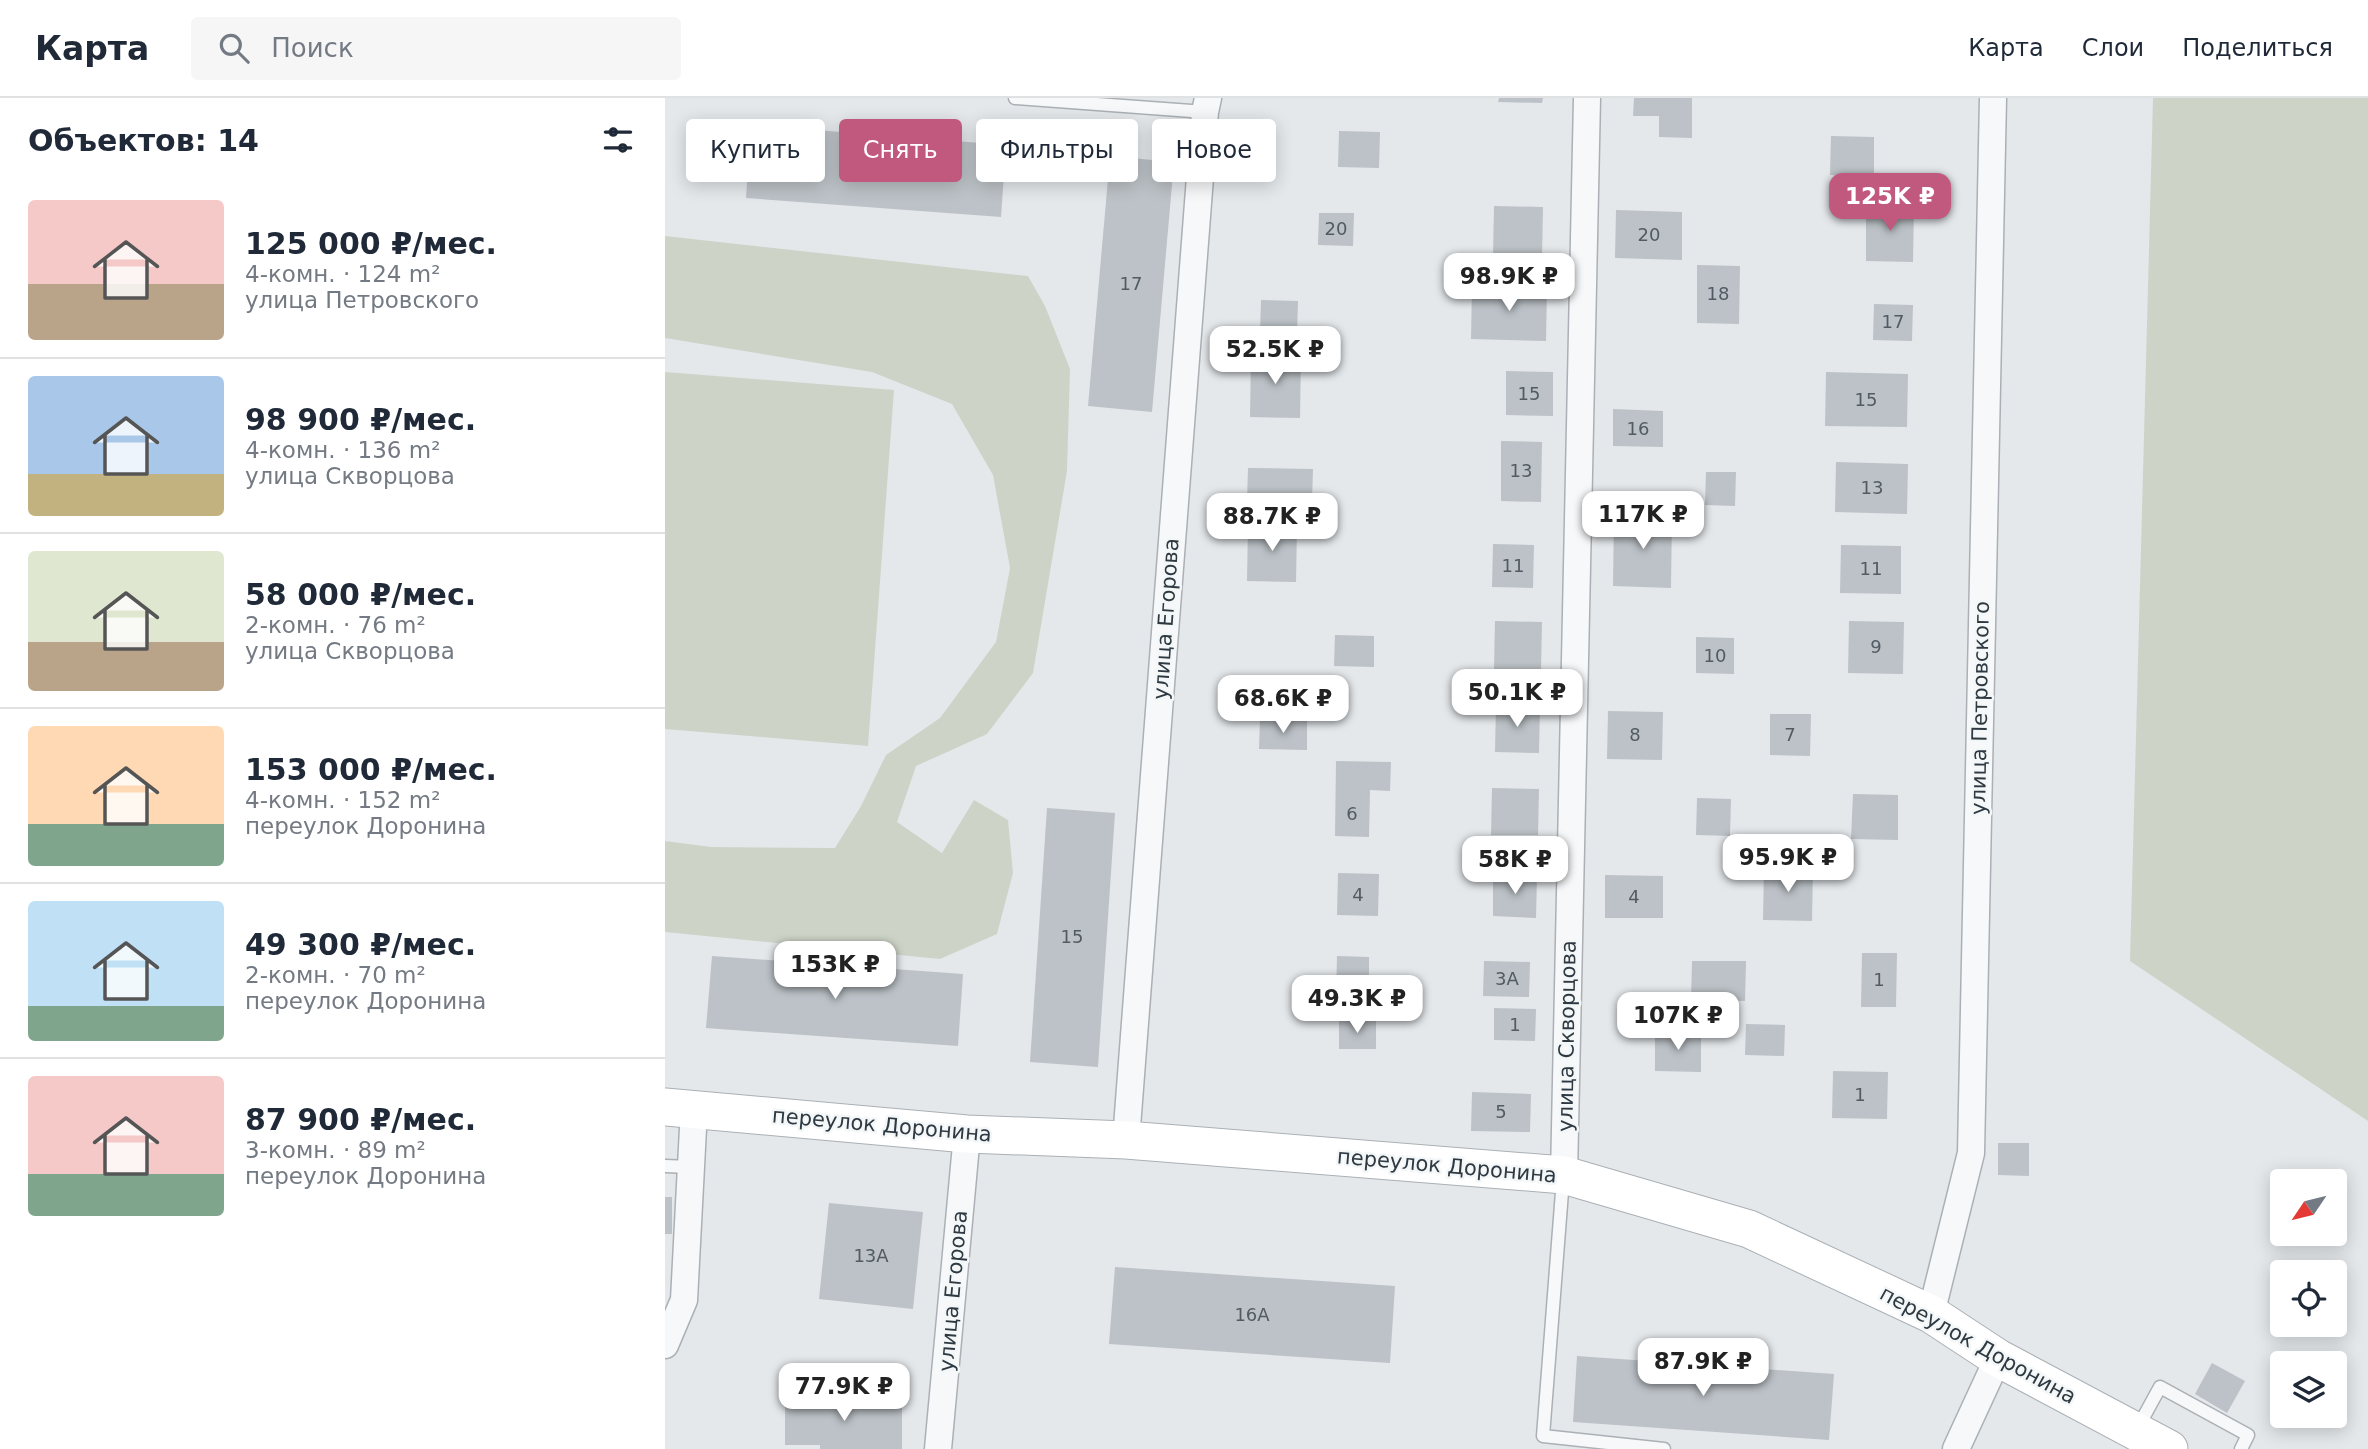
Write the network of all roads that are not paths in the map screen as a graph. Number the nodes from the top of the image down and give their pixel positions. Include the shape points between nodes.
1 (1015, 98) edge
2 (1587, 98) edge
3 (1993, 98) edge
4 (1207, 105) edge
5 (679, 1108) edge
6 (967, 1134) junction
7 (1126, 1140) junction
8 (678, 1166) edge
9 (1564, 1175) junction
10 (1931, 1314) junction
11 (665, 1345) edge
12 (1998, 1358) junction
13 (2136, 1431) junction
14 (939, 1449) edge
15 (1664, 1449) edge
16 (1956, 1449) edge
17 (2169, 1449) edge
18 (2241, 1449) edge

1 - 4 lane
2 - 9 street, улица Скворцова
3 - 10 street, улица Петровского via 1971,1153
4 - 7 street, улица Егорова
5 - 6 main road, переулок Доронина
5 - 8 street
6 - 7 main road, переулок Доронина
6 - 14 street, улица Егорова
7 - 9 main road, переулок Доронина
8 - 11 street via 684,1300
9 - 10 main road, переулок Доронина via 1749,1229
9 - 15 lane via 1543,1436
10 - 12 main road, переулок Доронина
12 - 13 main road, переулок Доронина
12 - 16 street
13 - 17 main road, переулок Доронина
13 - 18 lane via 2160,1387 2248,1435

